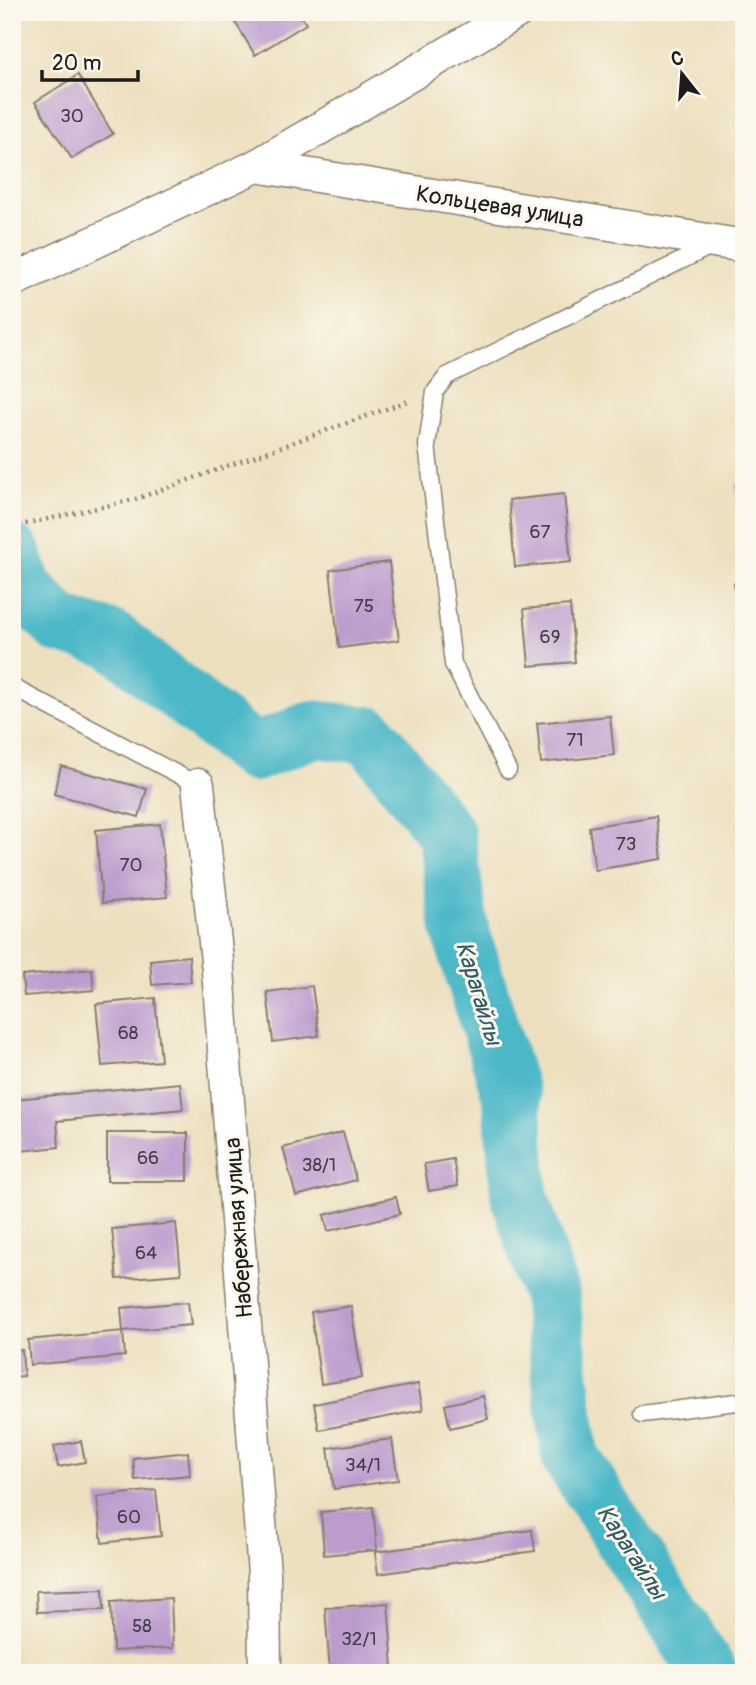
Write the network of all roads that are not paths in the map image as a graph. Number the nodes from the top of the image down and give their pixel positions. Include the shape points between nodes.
1 (517, 12) edge
2 (256, 166) junction
3 (732, 244) edge
4 (12, 281) edge
5 (12, 687) edge
6 (508, 770) dead end
7 (198, 785) joint
8 (744, 1401) edge
9 (642, 1414) dead end
10 (265, 1673) edge

1 - 2 street
2 - 3 street, Кольцевая улица
2 - 4 street
3 - 6 lane via 447,376 435,392 427,445 453,664
5 - 7 lane
7 - 10 street, Набережная улица via 218,970 264,1574
8 - 9 lane

